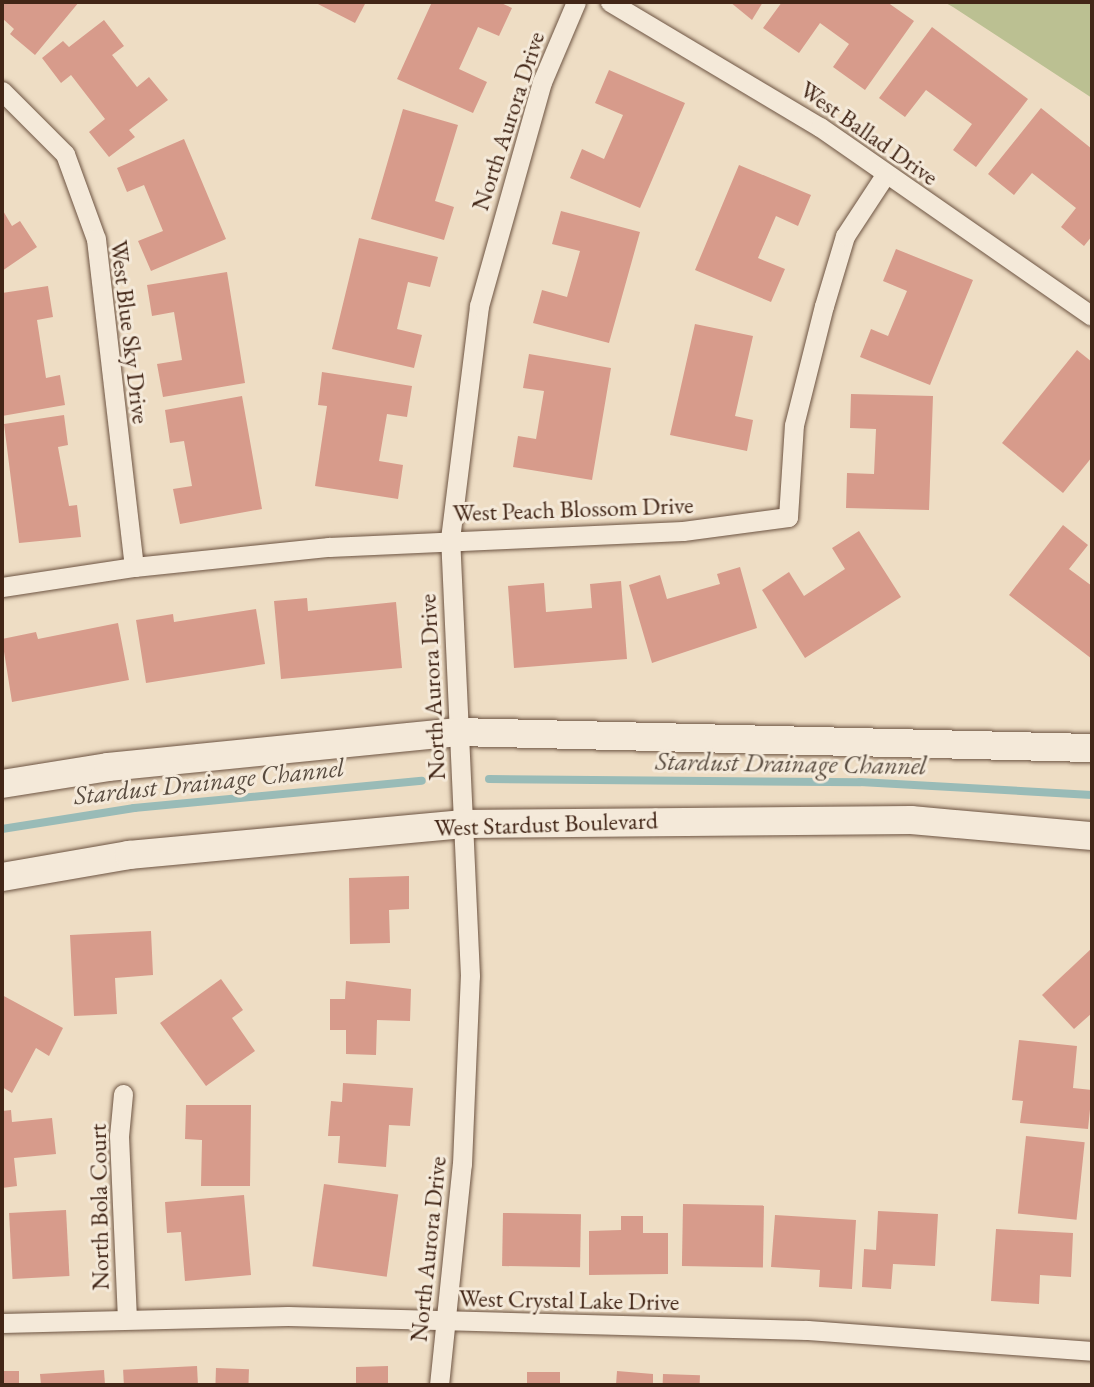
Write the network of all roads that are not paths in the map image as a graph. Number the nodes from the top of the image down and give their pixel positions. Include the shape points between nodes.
1 (576, 2) edge
2 (610, 2) edge
3 (2, 92) edge
4 (885, 175) junction
5 (1092, 316) edge
6 (450, 538) junction
7 (134, 567) junction
8 (2, 587) edge
9 (459, 745) junction
10 (1092, 748) edge
11 (2, 784) edge
12 (461, 814) junction
13 (1092, 835) edge
14 (2, 877) edge
15 (123, 1094) dead end
16 (127, 1318) junction
17 (446, 1322) junction
18 (2, 1323) edge
19 (1092, 1351) edge
20 (439, 1385) edge

1 - 6 street, North Aurora Drive via 542,82 479,306
2 - 4 street, West Ballad Drive via 752,84
3 - 7 street, West Blue Sky Drive via 65,154 96,239
4 - 5 street, West Ballad Drive
4 - 6 street, West Peach Blossom Drive via 845,236 827,294 794,425 788,517 683,531
6 - 7 street, West Peach Blossom Drive
6 - 9 street, North Aurora Drive
7 - 8 street, West Peach Blossom Drive
9 - 10 street
9 - 11 street via 122,766
9 - 12 street, North Aurora Drive
12 - 13 street, West Stardust Boulevard via 911,820
12 - 14 street, West Stardust Boulevard via 129,855
12 - 17 street, North Aurora Drive via 470,976 461,1164
15 - 16 street, North Bola Court via 119,1136
16 - 17 street, West Crystal Lake Drive via 288,1316
16 - 18 street, West Crystal Lake Drive
17 - 19 street, West Crystal Lake Drive via 807,1330 978,1347
17 - 20 street, North Aurora Drive

